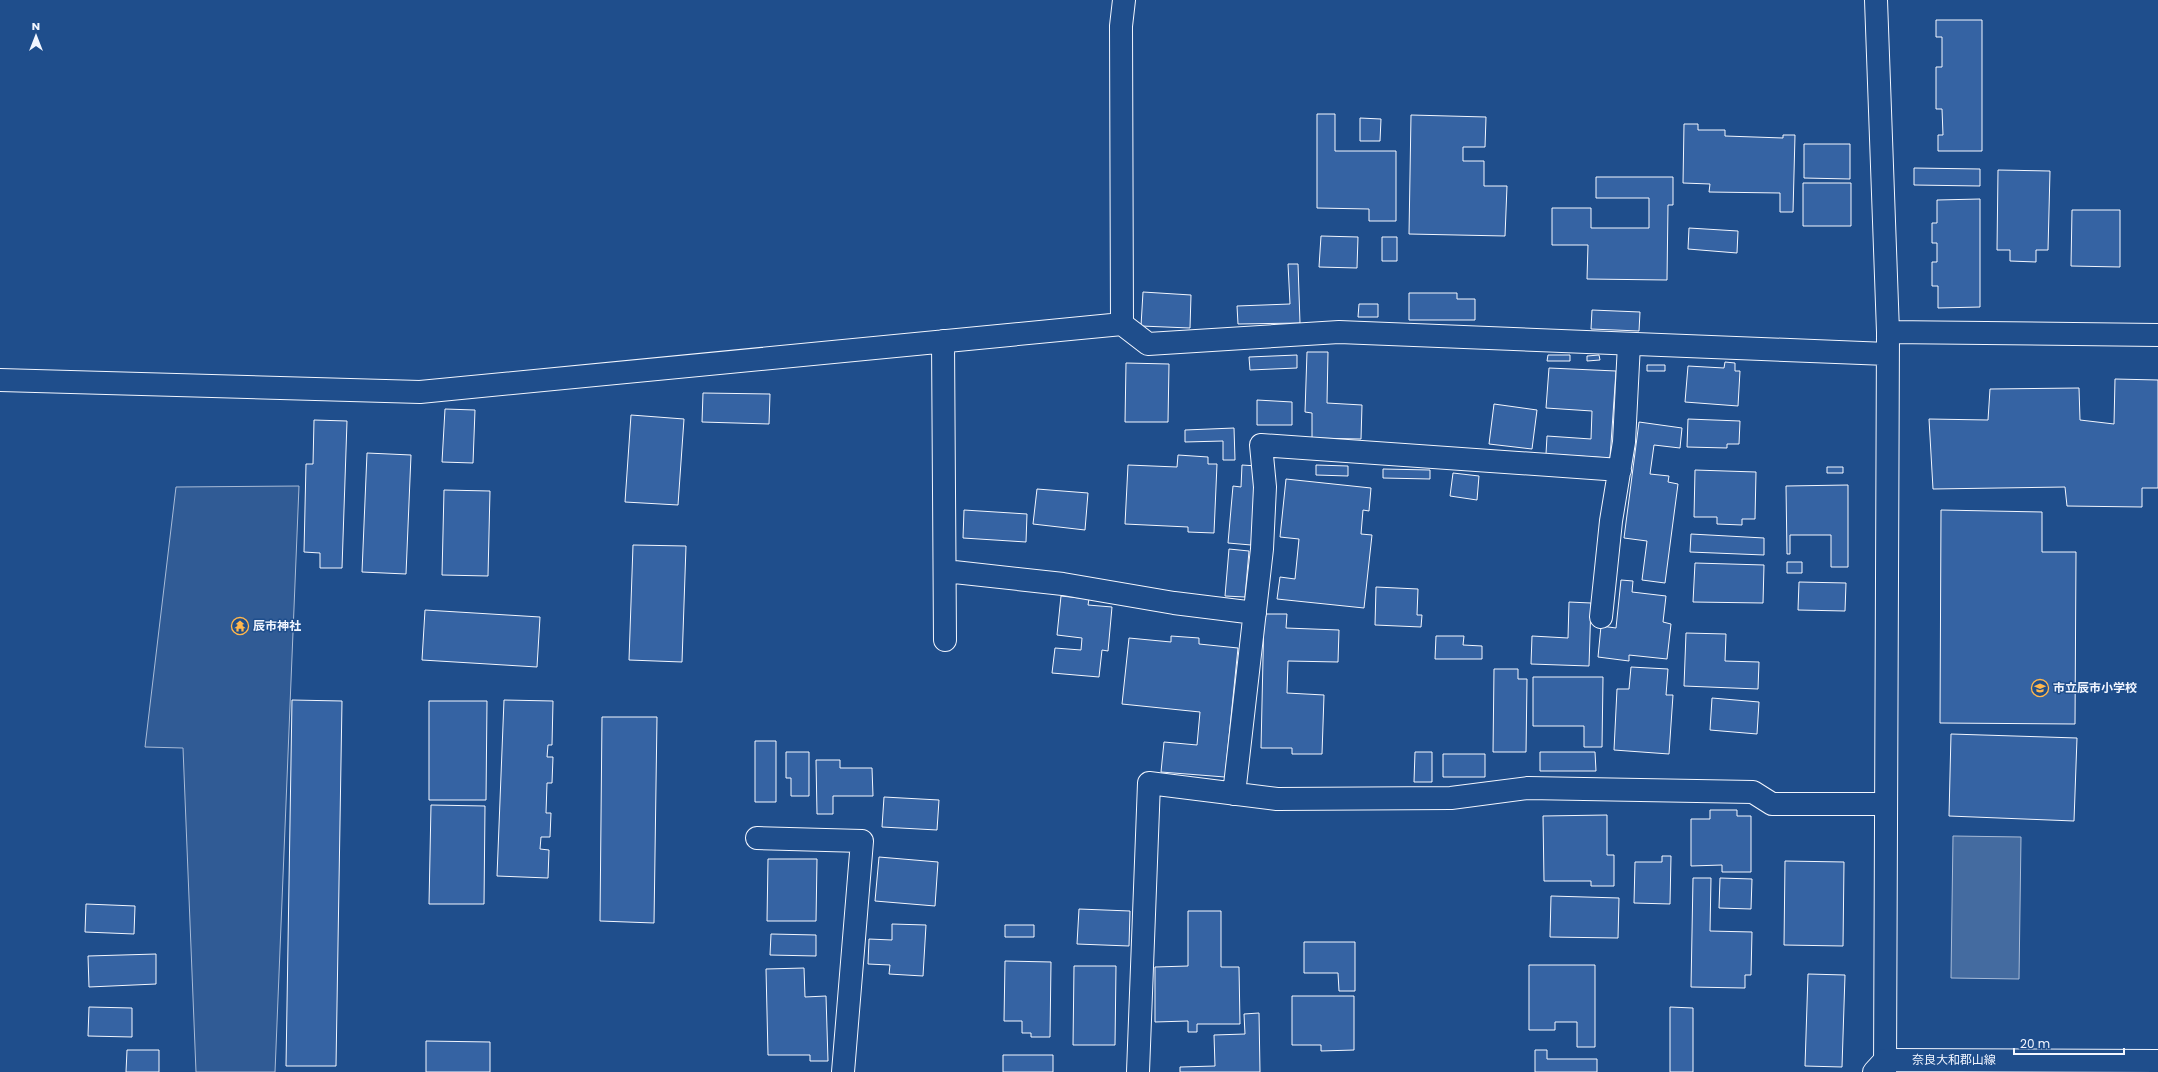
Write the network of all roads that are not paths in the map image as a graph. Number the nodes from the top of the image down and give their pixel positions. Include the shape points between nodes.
1 (1124, 0) edge
2 (1876, 0) edge
3 (1122, 324) junction
4 (1888, 332) junction
5 (2158, 335) edge
6 (943, 341) junction
7 (1629, 344) junction
8 (1887, 354) junction
9 (0, 380) edge
10 (1620, 470) junction
11 (945, 571) junction
12 (1255, 613) junction
13 (1600, 617) dead end
14 (945, 640) dead end
15 (1234, 794) junction
16 (1885, 804) junction
17 (757, 838) dead end
18 (2158, 1060) edge
19 (1882, 1068) edge
20 (844, 1072) edge
21 (1138, 1072) edge

1 - 3 street via 1121,26
2 - 4 street
3 - 6 street
3 - 7 street via 1148,344 1339,332
4 - 5 street
4 - 8 street
6 - 9 street via 420,392
6 - 11 street
7 - 8 street
7 - 10 street
8 - 16 street
10 - 12 street via 1261,445 1265,487
10 - 13 street via 1611,521
11 - 12 street via 1064,584 1174,603
11 - 14 street
12 - 15 street
15 - 16 street via 1278,799 1451,798 1528,788 1753,792 1772,804
15 - 21 street via 1149,784
16 - 19 street
17 - 20 street via 862,841
18 - 19 street, 奈良大和郡山線

